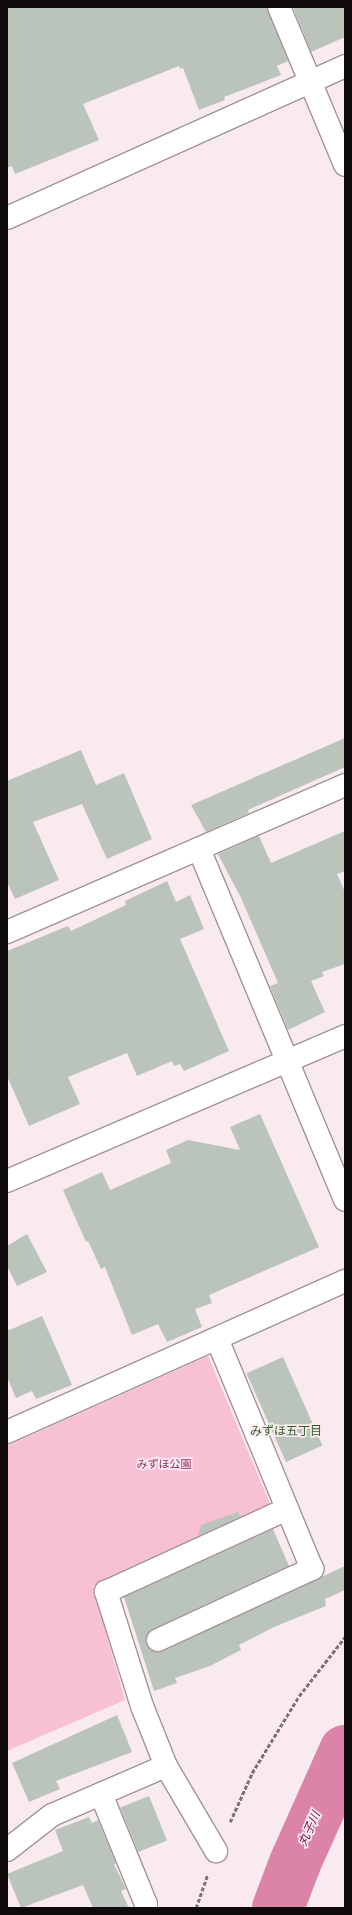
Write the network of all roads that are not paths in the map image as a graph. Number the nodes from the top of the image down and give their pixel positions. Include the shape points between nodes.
1 (279, 7) edge
2 (345, 66) edge
3 (311, 82) junction
4 (345, 165) edge
5 (7, 218) edge
6 (345, 785) edge
7 (199, 849) junction
8 (7, 932) edge
9 (345, 1036) edge
10 (286, 1061) junction
11 (7, 1181) edge
12 (345, 1200) edge
13 (345, 1281) edge
14 (217, 1338) junction
15 (7, 1432) edge
16 (287, 1509) junction
17 (158, 1640) dead end
18 (166, 1766) junction
19 (101, 1794) junction
20 (7, 1850) edge
21 (216, 1851) road end
22 (146, 1908) edge

1 - 3 street
2 - 3 street
3 - 4 street
3 - 5 street
6 - 7 street
7 - 8 street
7 - 10 street
9 - 10 street
10 - 11 street
10 - 12 street
13 - 14 street
14 - 15 street
14 - 16 street
16 - 17 street via 312,1569
16 - 18 street via 106,1592 142,1706
18 - 19 street
18 - 21 street
19 - 20 street via 52,1814
19 - 22 street

